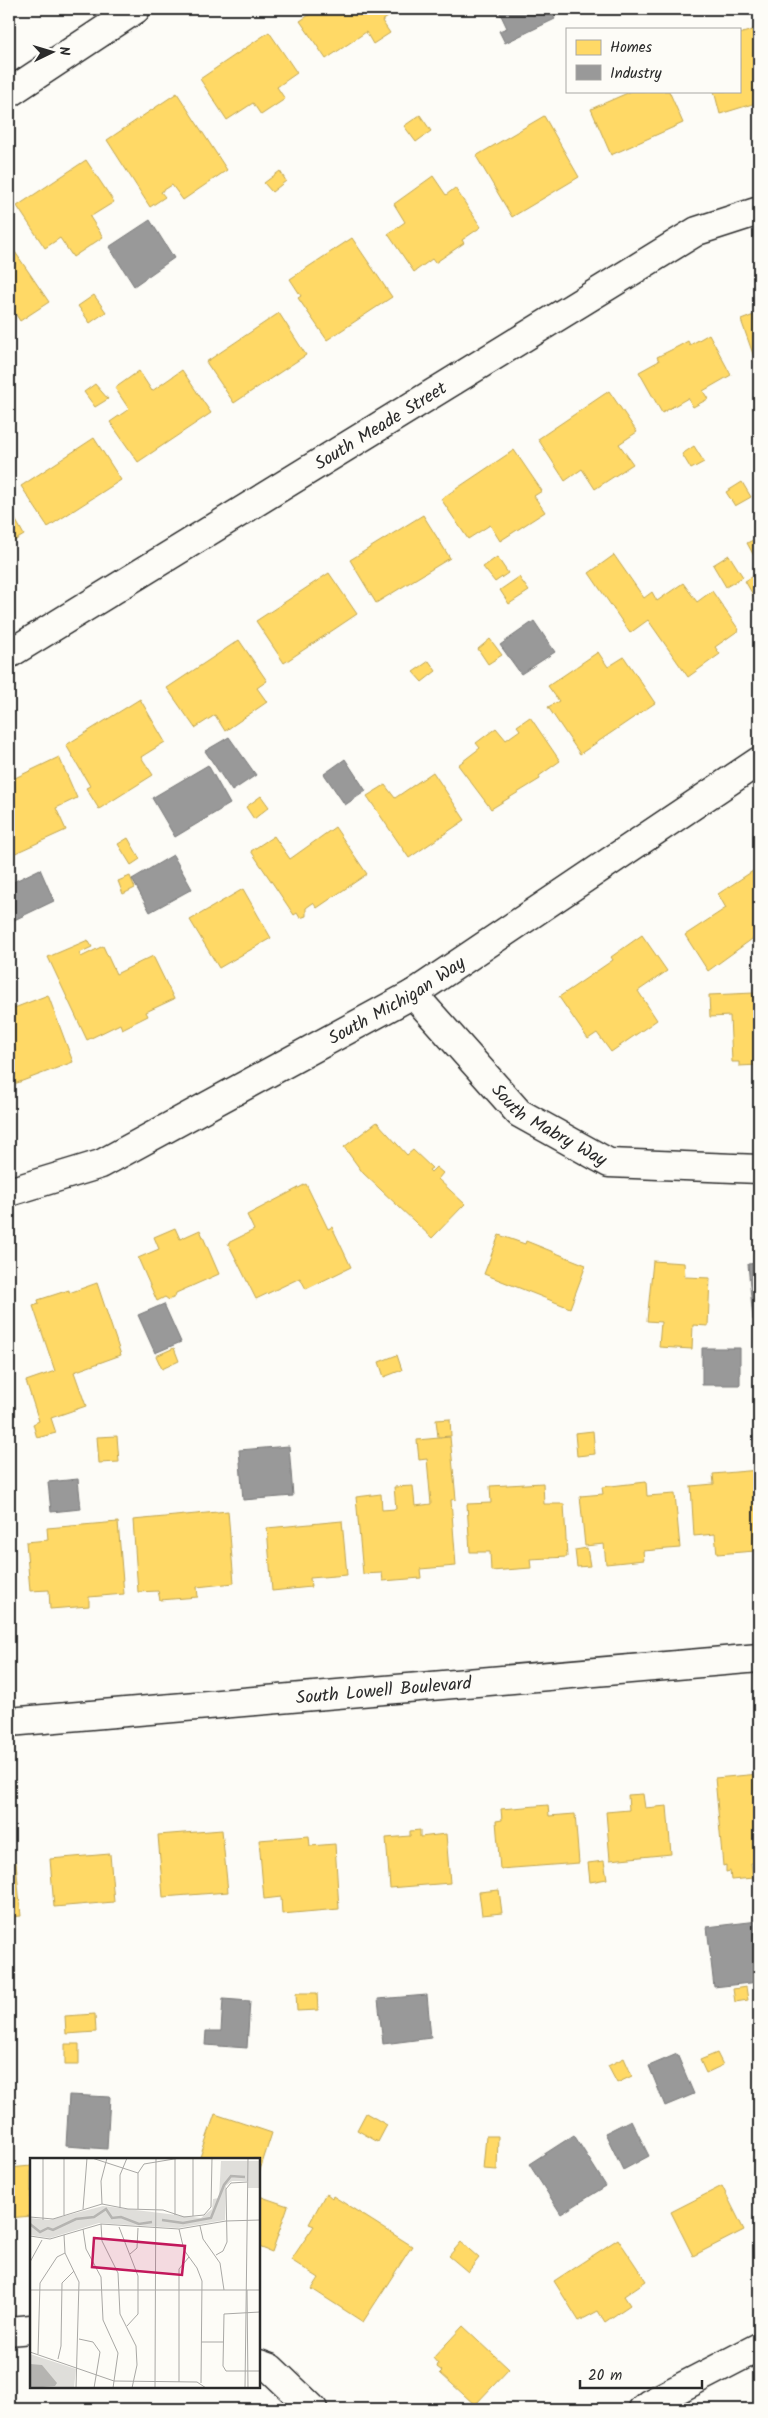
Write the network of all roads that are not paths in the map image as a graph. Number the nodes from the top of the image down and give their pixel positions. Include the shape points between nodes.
1 (136, 9) edge
2 (9, 93) edge
3 (759, 211) edge
4 (9, 654) edge
5 (759, 761) edge
6 (413, 994) junction
7 (759, 1169) edge
8 (9, 1192) edge
9 (759, 1658) edge
10 (9, 1722) edge
11 (30, 2329) edge
12 (9, 2331) edge
13 (759, 2347) edge
14 (260, 2364) edge
15 (313, 2409) edge
16 (643, 2409) edge

1 - 2 street
3 - 4 street, South Meade Street via 697,230
5 - 6 street, South Michigan Way
6 - 7 street, South Mabry Way via 519,1113 609,1162
6 - 8 street, South Michigan Way via 101,1164
9 - 10 street, South Lowell Boulevard
11 - 12 street
13 - 16 street
14 - 15 street via 270,2368

